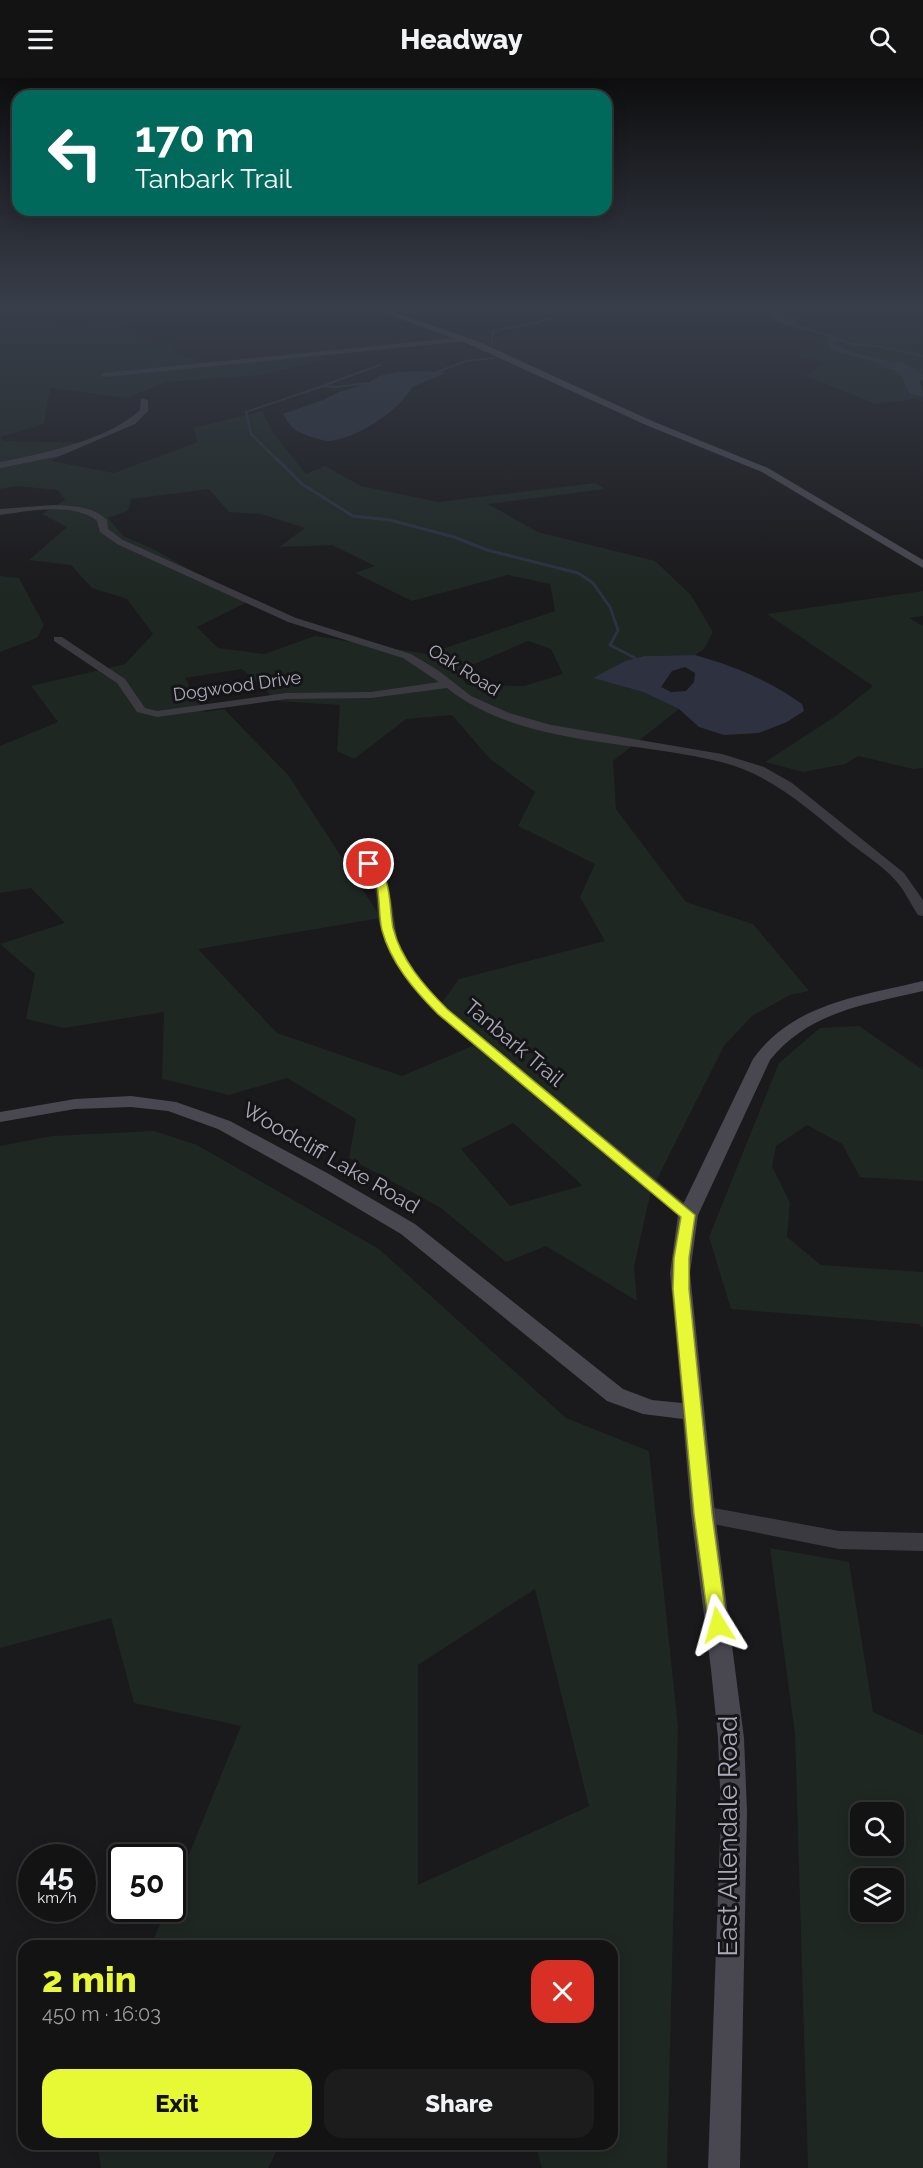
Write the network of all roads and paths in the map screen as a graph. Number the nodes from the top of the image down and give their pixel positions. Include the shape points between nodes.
1 (144, 402) edge
2 (602, 402) edge
3 (0, 465) edge
4 (0, 512) edge
5 (923, 565) edge
6 (58, 639) dead end
7 (448, 684) junction
8 (369, 864) dead end
9 (923, 912) edge
10 (923, 986) edge
11 (0, 1117) edge
12 (688, 1215) junction
13 (692, 1411) junction
14 (703, 1514) junction
15 (923, 1542) edge
16 (724, 2168) edge

1 - 3 street via 144,411 132,422 57,454
2 - 5 main road via 765,470
4 - 7 street, Oak Road via 62,509 95,514 102,520 103,530 120,542 292,620 408,656
6 - 7 street, Dogwood Drive via 120,681 141,710 157,714 286,696 371,696
7 - 9 street, Oak Road via 485,707 525,722 722,758 767,774 788,786 898,876
8 - 12 street, Tanbark Trail via 380,879 387,928 394,947 424,993
10 - 12 main road, East Allendale Road via 828,1010 804,1020 773,1042
11 - 13 main road, Woodcliff Lake Road via 60,1105 121,1101 178,1108 223,1124 408,1229 615,1395 661,1411
12 - 13 main road, East Allendale Road via 680,1273
13 - 14 main road, East Allendale Road
14 - 15 street via 839,1540
14 - 16 main road, East Allendale Road via 724,1669 734,1812

